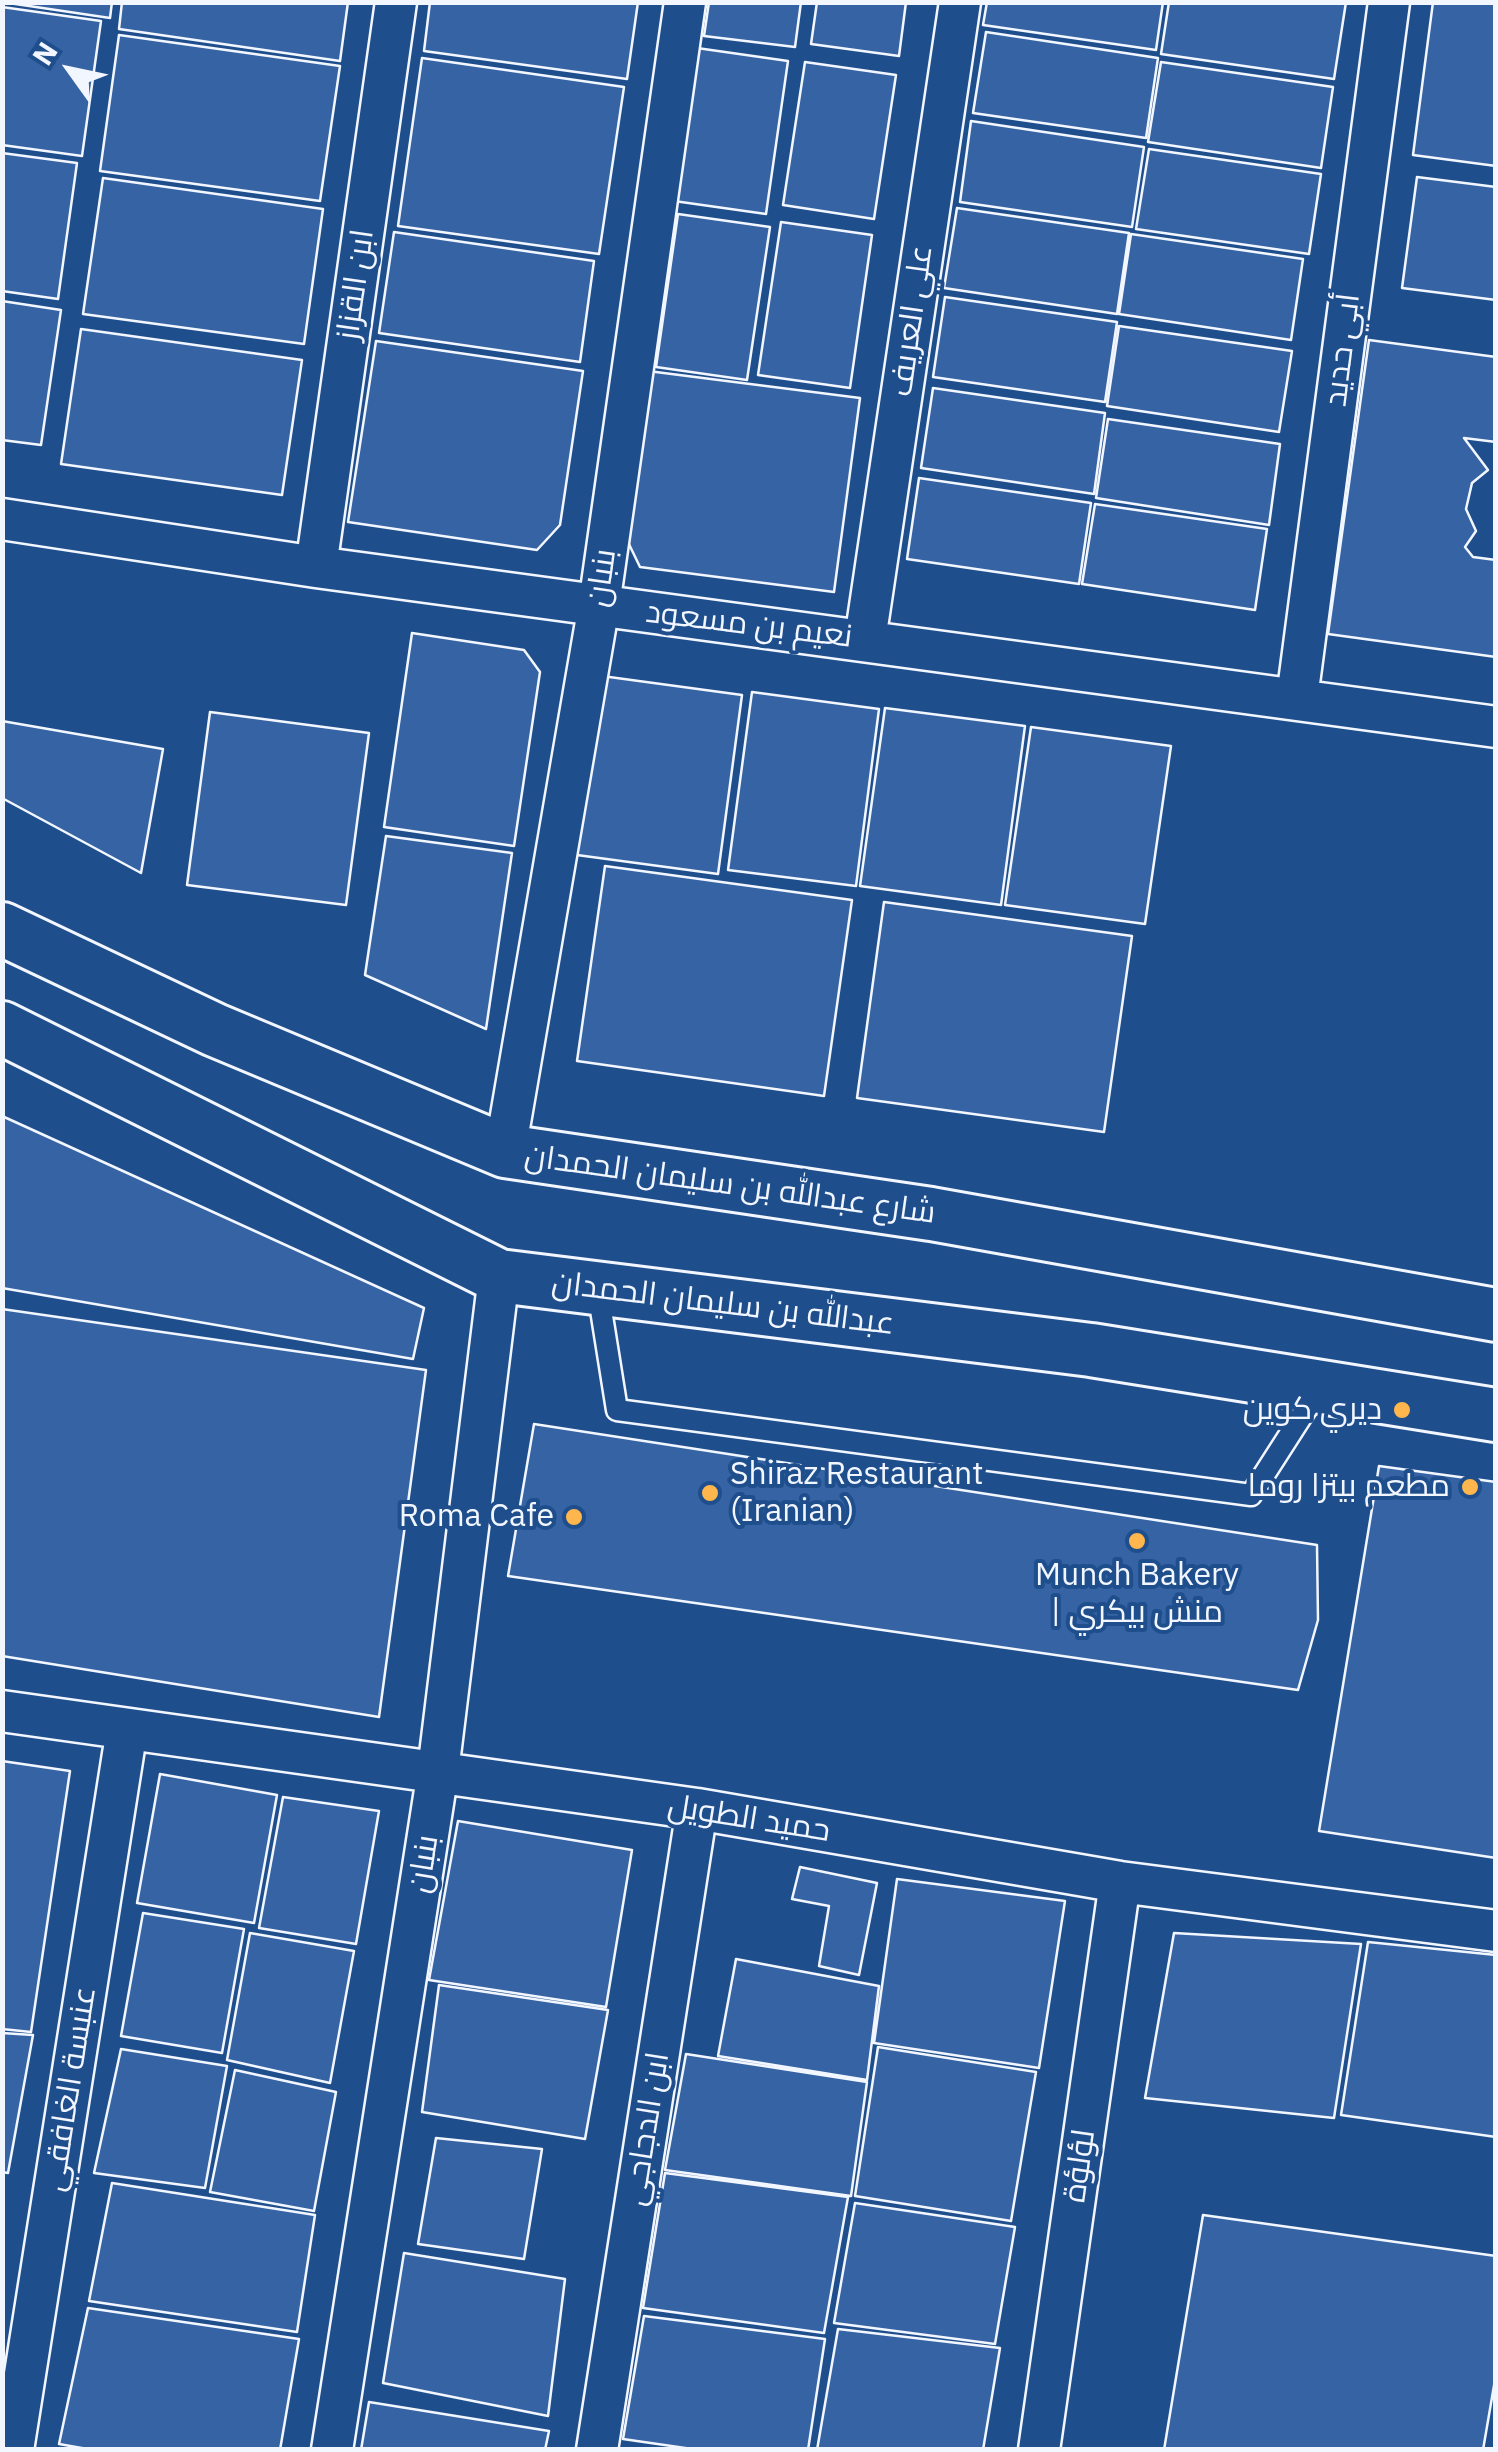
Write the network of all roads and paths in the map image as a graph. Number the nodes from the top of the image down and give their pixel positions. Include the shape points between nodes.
1 (396, 2) edge
2 (684, 2) edge
3 (960, 2) edge
4 (1389, 2) edge
5 (2, 520) edge
6 (316, 566) junction
7 (598, 605) junction
8 (865, 640) junction
9 (1298, 698) junction
10 (1496, 727) edge
11 (2, 929) edge
12 (2, 1028) edge
13 (505, 1152) junction
14 (499, 1276) junction
15 (598, 1288) junction
16 (1496, 1315) edge
17 (1320, 1387) junction
18 (1496, 1415) edge
19 (2, 1711) edge
20 (127, 1729) junction
21 (438, 1771) junction
22 (697, 1809) junction
23 (1120, 1882) junction
24 (1496, 1931) edge
25 (12, 2450) edge
26 (332, 2450) edge
27 (596, 2450) edge
28 (1039, 2450) edge

1 - 6 street, ابن القزاز
2 - 7 street, بنبان
3 - 8 street, علي العريف
4 - 9 street, أبي حديد
5 - 6 street, نعيم بن مسعود
6 - 7 street, نعيم بن مسعود
7 - 8 street, نعيم بن مسعود
7 - 13 street, بنبان
8 - 9 street, نعيم بن مسعود
9 - 10 street, نعيم بن مسعود
11 - 13 street, شارع عبدالله بن سليمان الحمدان via 215,1030
12 - 14 street, عبدالله بن سليمان الحمدان
13 - 16 street, شارع عبدالله بن سليمان الحمدان via 931,1214
14 - 15 street, عبدالله بن سليمان الحمدان
14 - 21 street, بنبان
15 - 17 street, عبدالله بن سليمان الحمدان via 1091,1350
15 - 17 lane via 618,1410 637,1413 1252,1495
17 - 18 street, عبدالله بن سليمان الحمدان
19 - 20 street, حميد الطويل
20 - 21 street, حميد الطويل
20 - 25 street, عنبسة الغافقي
21 - 22 street, حميد الطويل
21 - 26 street, بنبان
22 - 23 street, حميد الطويل
22 - 27 street, ابن الدجاجي
23 - 24 street, حميد الطويل
23 - 28 street, لؤلؤة

